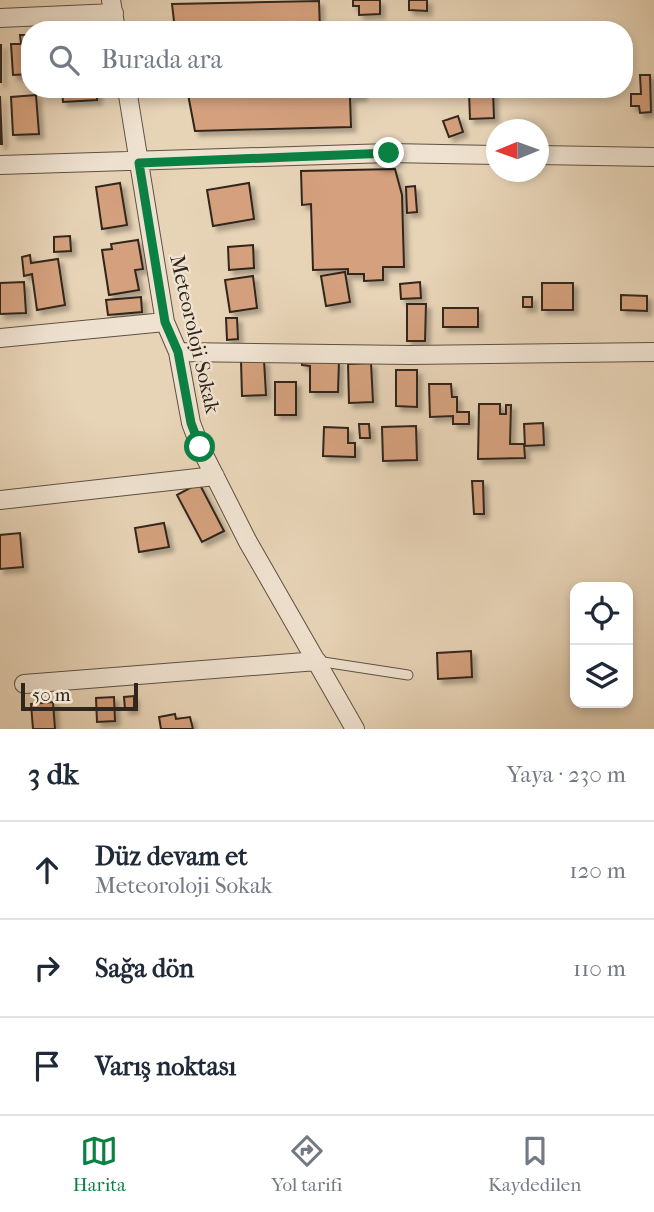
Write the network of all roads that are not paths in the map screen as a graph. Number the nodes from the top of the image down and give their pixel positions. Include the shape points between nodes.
1 (114, 14) edge
2 (0, 18) edge
3 (128, 98) edge
4 (486, 155) edge
5 (549, 155) edge
6 (654, 156) edge
7 (139, 163) junction
8 (0, 165) edge
9 (165, 322) junction
10 (0, 338) edge
11 (178, 352) junction
12 (654, 352) edge
13 (215, 476) junction
14 (0, 500) edge
15 (317, 661) junction
16 (408, 675) dead end
17 (24, 684) dead end
18 (355, 729) edge

1 - 2 street
3 - 7 street, Meteoroloji Sokak
4 - 7 street via 389,153
5 - 6 street
7 - 8 street
7 - 9 street, Meteoroloji Sokak
9 - 10 street
9 - 11 street, Meteoroloji Sokak
11 - 12 street
11 - 13 street, Meteoroloji Sokak via 191,423
13 - 14 street
13 - 15 street, Meteoroloji Sokak
15 - 16 lane
15 - 17 street
15 - 18 street, Meteoroloji Sokak

